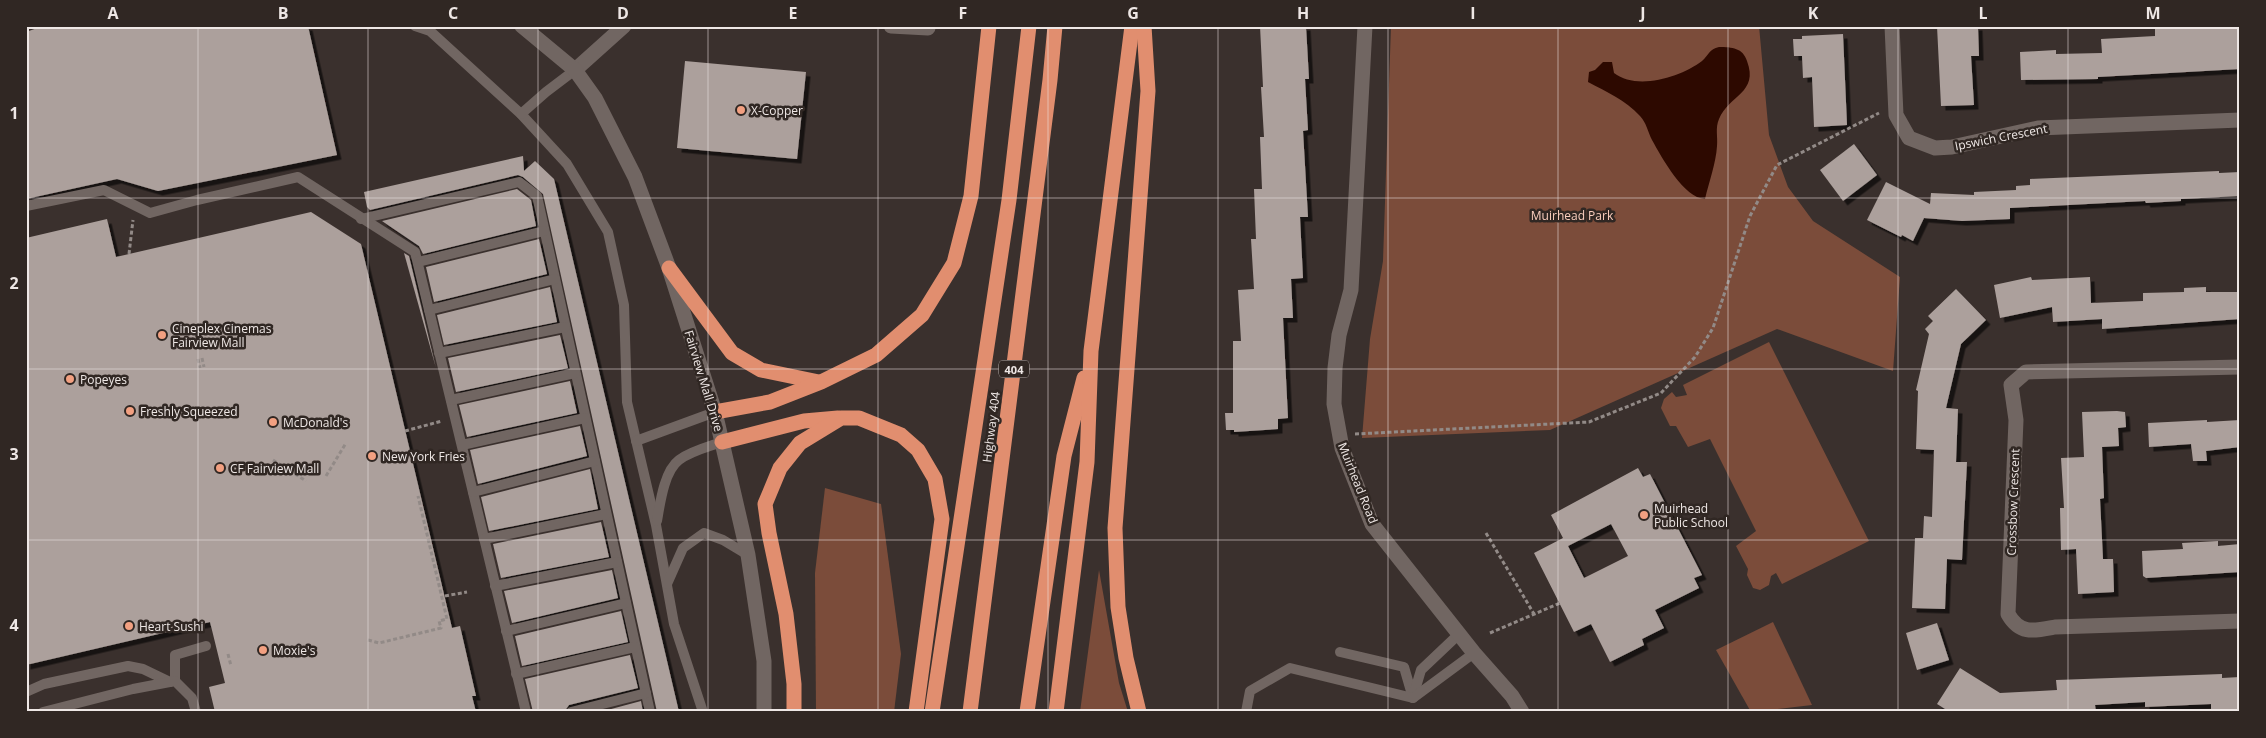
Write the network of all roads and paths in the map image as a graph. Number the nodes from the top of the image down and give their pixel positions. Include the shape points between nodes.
1 (415, 26) edge
2 (522, 26) edge
3 (624, 26) edge
4 (891, 26) edge
5 (989, 26) edge
6 (1029, 26) edge
7 (1055, 26) edge
8 (1132, 26) edge
9 (1144, 26) edge
10 (1365, 26) edge
11 (1892, 26) edge
12 (928, 27) edge
13 (576, 70) junction
14 (1896, 104) junction
15 (521, 114) junction
16 (2240, 120) edge
17 (26, 206) edge
18 (135, 206) junction
19 (361, 218) junction
20 (544, 231) junction
21 (129, 254) dead end
22 (418, 262) junction
23 (669, 268) junction
24 (555, 279) junction
25 (429, 310) junction
26 (565, 327) junction
27 (1091, 352) junction
28 (439, 353) junction
29 (200, 358) dead end
30 (202, 367) dead end
31 (2240, 367) edge
32 (575, 373) junction
33 (821, 382) junction
34 (451, 400) junction
35 (715, 412) junction
36 (455, 418) junction
37 (585, 418) junction
38 (841, 418) junction
39 (405, 431) dead end
40 (1339, 435) junction
41 (636, 440) junction
42 (722, 442) junction
43 (346, 443) dead end
44 (462, 445) junction
45 (273, 460) dead end
46 (595, 461) junction
47 (326, 476) dead end
48 (306, 481) dead end
49 (473, 492) junction
50 (418, 496) dead end
51 (606, 514) junction
52 (656, 525) junction
53 (1486, 533) dead end
54 (484, 539) junction
55 (748, 555) junction
56 (617, 562) junction
57 (667, 585) junction
58 (495, 586) junction
59 (466, 592) dead end
60 (445, 596) dead end
61 (626, 603) junction
62 (1560, 603) dead end
63 (1534, 614) junction
64 (2240, 620) edge
65 (506, 631) junction
66 (1459, 634) junction
67 (1490, 634) dead end
68 (368, 640) dead end
69 (206, 646) dead end
70 (636, 647) junction
71 (1340, 652) dead end
72 (1474, 653) junction
73 (228, 654) dead end
74 (231, 666) dead end
75 (516, 674) junction
76 (173, 682) junction
77 (26, 692) edge
78 (646, 693) junction
79 (1413, 698) junction
80 (44, 712) edge
81 (196, 712) edge
82 (526, 712) edge
83 (571, 712) edge
84 (650, 712) edge
85 (703, 712) edge
86 (764, 712) edge
87 (794, 712) edge
88 (916, 712) edge
89 (932, 712) edge
90 (970, 712) edge
91 (1028, 712) edge
92 (1056, 712) edge
93 (1140, 712) edge
94 (1246, 712) edge
95 (1522, 712) edge

1 - 15 lane via 430,31
2 - 13 street, Fairview Mall Drive
3 - 13 street
4 - 12 street
5 - 33 highway via 971,196 954,263 922,314 876,355
6 - 89 highway via 1009,200
7 - 90 highway, Highway 404 / 404
8 - 27 highway
9 - 93 highway via 1148,91 1115,528 1118,607 1126,658
10 - 40 street, Muirhead Road via 1351,290 1339,335 1335,368 1334,404
11 - 14 street, Ipswich Crescent
13 - 15 lane
13 - 23 street, Fairview Mall Drive via 595,98 635,177
14 - 16 street, Ipswich Crescent via 1896,115 1909,138 1935,148 2038,128
14 - 40 path via 1777,165 1750,216 1713,328 1695,357 1661,393 1589,422
15 - 41 lane via 567,164 608,232 624,305 627,402
17 - 18 lane via 104,190
18 - 19 lane via 150,213 298,178
18 - 21 path
19 - 20 lane via 520,182 537,196
19 - 22 lane via 415,252
20 - 22 lane
20 - 24 lane
22 - 25 lane
23 - 33 highway via 732,353 760,370
23 - 35 street, Fairview Mall Drive
24 - 25 lane
24 - 26 lane
25 - 28 lane
26 - 28 lane
26 - 32 lane
27 - 91 highway via 1064,456
27 - 92 highway via 1088,462
28 - 34 lane
29 - 30 path
31 - 64 street, Crossbow Crescent via 2026,372 2011,385 2016,420 2008,614 2020,629 2037,631 2055,627
32 - 34 lane
32 - 37 lane
33 - 35 highway via 770,402
34 - 36 lane
35 - 41 lane
35 - 42 street, Fairview Mall Drive
36 - 39 path
36 - 44 lane
37 - 44 lane
37 - 46 lane
38 - 42 highway via 804,421
38 - 87 highway via 800,443 780,468 765,504 786,614
38 - 88 highway via 859,418 901,435 918,450 935,479 942,519
40 - 66 street, Muirhead Road via 1372,524
41 - 52 lane
42 - 52 lane via 677,461 665,481
42 - 55 street, Fairview Mall Drive
43 - 47 path
44 - 49 lane
45 - 48 path
46 - 49 lane
46 - 51 lane
49 - 54 lane
50 - 68 path via 447,619 439,621 442,628 380,643
51 - 54 lane
51 - 56 lane
52 - 57 lane
53 - 63 path
54 - 58 lane
55 - 57 lane via 704,533 683,548
55 - 86 street, Fairview Mall Drive via 764,661
56 - 58 lane
56 - 61 lane
57 - 85 lane via 674,624
58 - 65 lane
59 - 60 path
61 - 65 lane
61 - 70 lane
62 - 63 path
63 - 67 path
65 - 75 lane
66 - 72 street, Muirhead Road
66 - 79 lane via 1421,670
69 - 76 lane via 175,654
70 - 75 lane
70 - 78 lane
71 - 79 lane via 1404,667
72 - 79 lane
72 - 95 street, Muirhead Road
73 - 74 path
75 - 82 lane
76 - 77 lane via 128,666 44,684
76 - 80 lane
76 - 81 lane via 192,698
78 - 83 lane
78 - 84 lane
79 - 94 lane via 1290,668 1250,691

